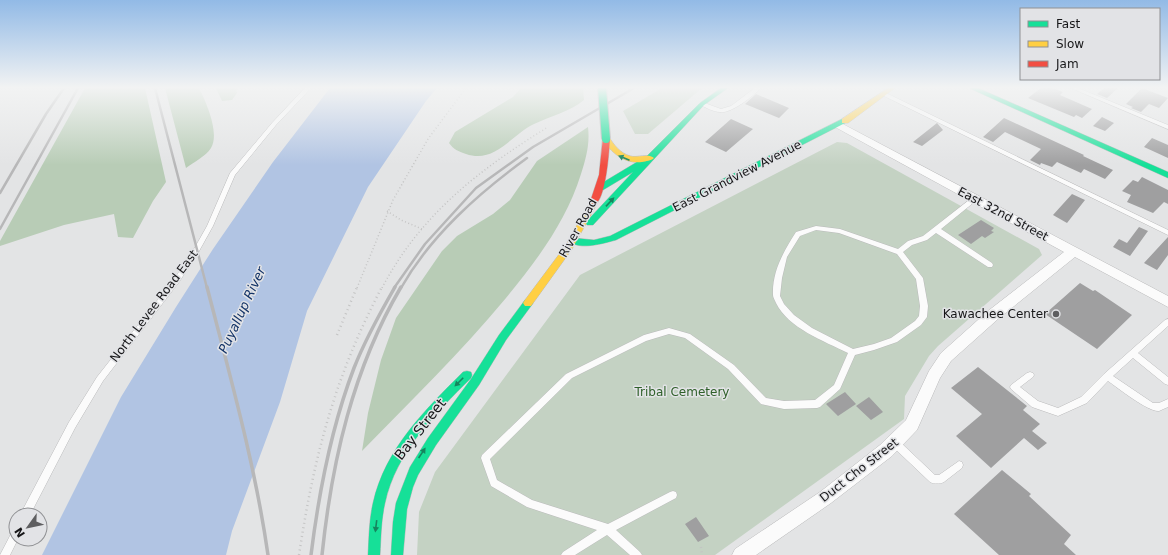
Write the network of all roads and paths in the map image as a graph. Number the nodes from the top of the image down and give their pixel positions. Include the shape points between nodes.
1 (284, 114) edge
2 (447, 114) edge
3 (604, 114) edge
4 (692, 114) edge
5 (855, 114) edge
6 (925, 114) edge
7 (1031, 114) edge
8 (1136, 114) edge
9 (839, 125) junction
10 (548, 127) dead end
11 (1168, 127) edge
12 (606, 139) junction
13 (650, 158) junction
14 (1168, 175) edge
15 (600, 188) junction
16 (975, 199) junction
17 (388, 211) junction
18 (422, 229) junction
19 (936, 229) junction
20 (1168, 233) edge
21 (574, 241) junction
22 (1074, 251) junction
23 (899, 252) junction
24 (990, 265) dead end
25 (556, 267) joint
26 (1168, 302) edge
27 (1168, 322) edge
28 (338, 335) dead end
29 (497, 345) junction
30 (852, 352) junction
31 (1133, 353) junction
32 (1030, 375) dead end
33 (1107, 376) junction
34 (1168, 382) edge
35 (1168, 403) edge
36 (895, 443) junction
37 (959, 464) dead end
38 (673, 496) dead end
39 (29, 507) edge
40 (608, 529) junction
41 (701, 547) dead end
42 (299, 555) edge
43 (374, 555) edge
44 (397, 555) edge
45 (566, 555) edge
46 (637, 555) edge
47 (702, 555) edge
48 (742, 555) edge

1 - 39 lane, North Levee Road East via 232,174 210,226 196,251 100,379 72,425
2 - 17 path via 415,159
3 - 12 main road, River Road, bridge
4 - 13 main road
5 - 9 main road, East Grandview Avenue
6 - 20 lane
7 - 14 main road
8 - 11 lane
9 - 16 street, East 32nd Street
9 - 21 main road, East Grandview Avenue via 613,238 594,244
10 - 18 path via 490,165 464,186
13 -> 12 main road via 638,161 625,160 614,151
12 - 15 main road, River Road via 606,157
13 - 15 main road
21 -> 13 main road
15 - 21 main road, River Road
16 - 19 lane
16 - 22 street, East 32nd Street
17 - 18 path
17 - 28 path
18 - 42 path via 391,273 344,364 327,415
19 - 23 lane
19 - 24 lane
21 - 25 main road, River Road
22 - 26 street, East 32nd Street
22 - 36 street, Duct Cho Street via 962,341 945,358 935,373 918,418
23 - 30 lane via 919,278 924,306 923,317 894,340
23 - 30 lane via 840,232 816,228 798,234 784,257 776,296 781,306 809,330
25 - 29 main road, Bay Street
27 - 31 lane
29 -> 43 main road, Bay Street via 451,390 399,454 380,497
44 -> 29 main road, Bay Street via 402,502 413,469 475,382
30 - 40 lane via 837,387 817,404 784,405 764,401 731,367 687,336 669,332 644,338 569,376 485,458 494,483 512,494 530,504
31 - 33 lane
31 - 34 lane
32 - 33 lane via 1014,387 1034,404 1058,412 1084,400
33 - 35 lane via 1151,406 1159,407
36 - 37 lane via 933,479 941,479
36 - 48 street, Duct Cho Street via 817,503
38 - 40 lane
40 - 45 lane
40 - 46 lane
41 - 47 path

